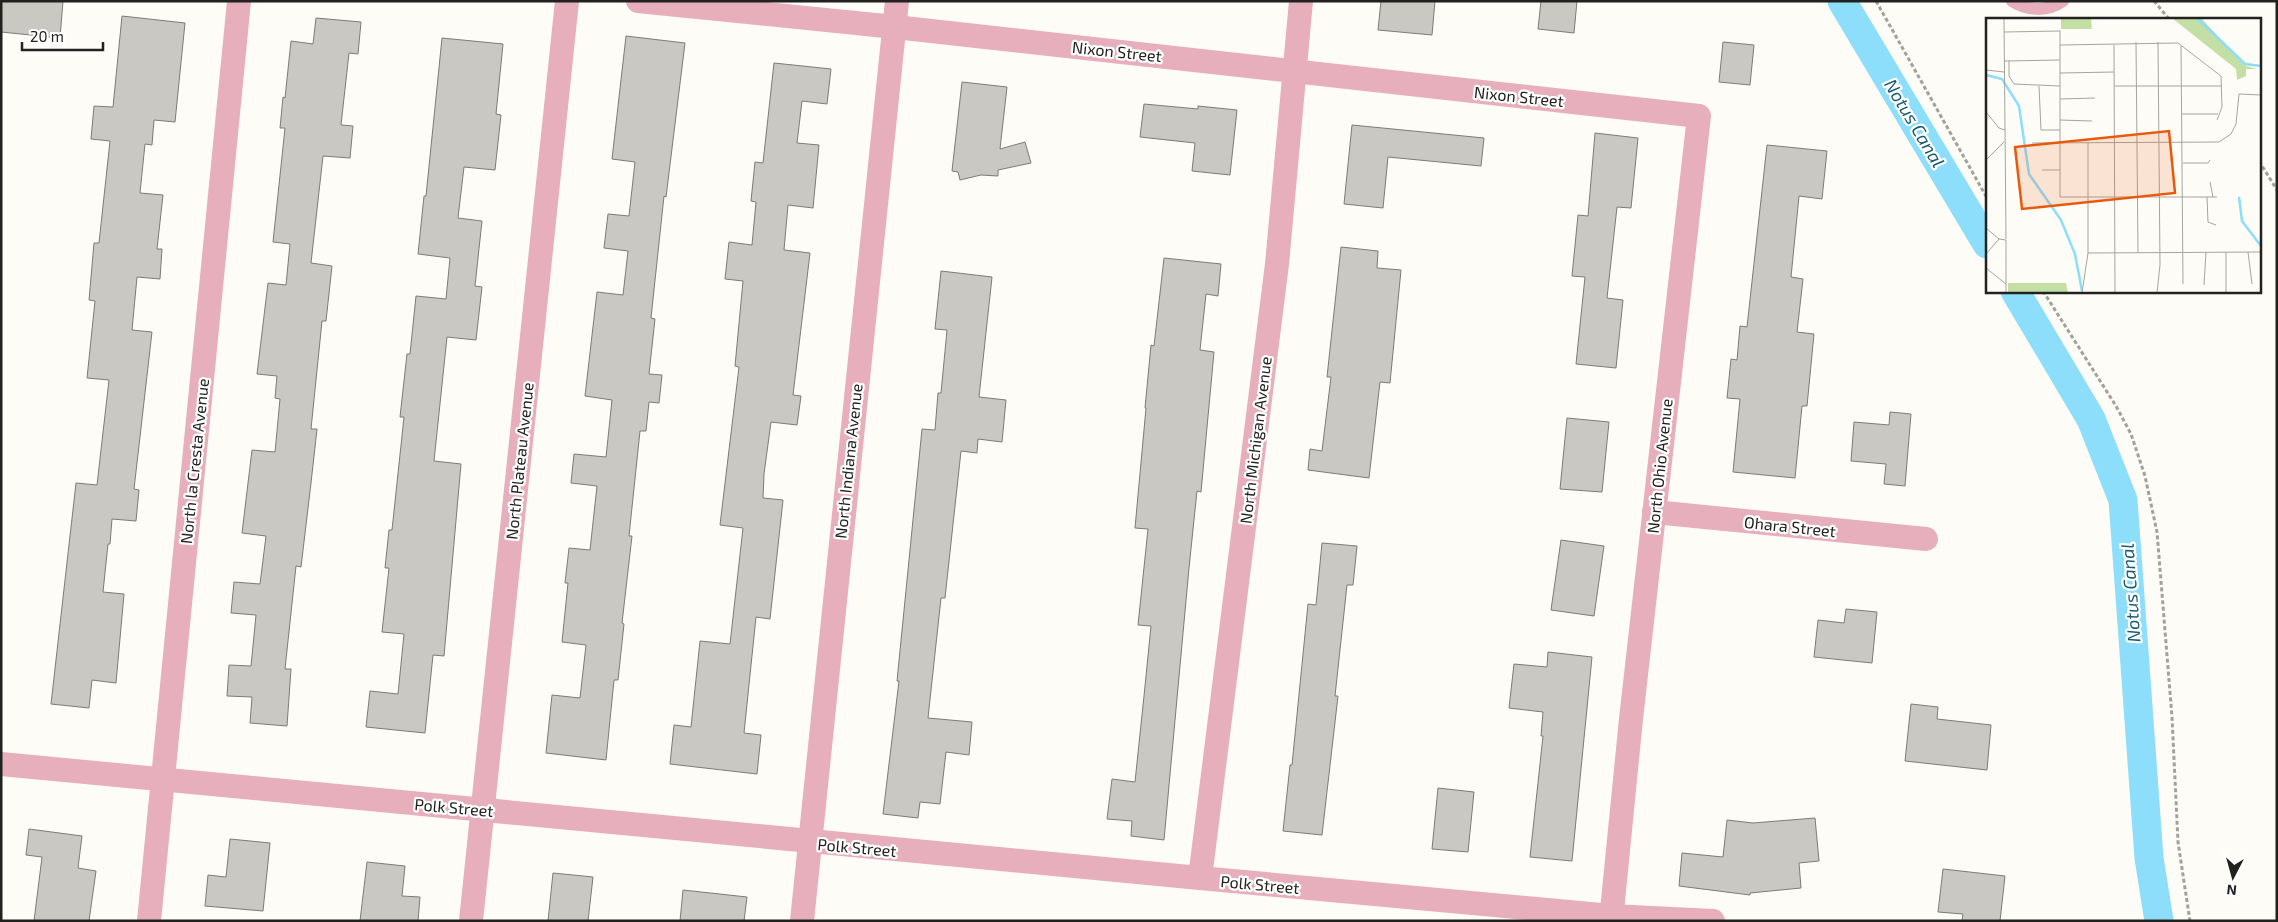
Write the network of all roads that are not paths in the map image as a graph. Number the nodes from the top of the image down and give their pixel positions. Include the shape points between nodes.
1 (239, 1) edge
2 (567, 1) edge
3 (638, 1) edge
4 (897, 1) edge
5 (1301, 1) edge
6 (2012, 1) edge
7 (2063, 1) edge
8 (895, 27) junction
9 (1295, 70) junction
10 (1594, 104) joint
11 (1654, 512) junction
12 (1926, 539) dead end
13 (1, 764) edge
14 (163, 780) junction
15 (482, 809) junction
16 (809, 842) junction
17 (1200, 878) junction
18 (1611, 918) edge
19 (149, 921) edge
20 (471, 921) edge
21 (802, 921) edge
22 (1713, 921) edge

1 - 14 street, North la Cresta Avenue
2 - 15 street, North Plateau Avenue
3 - 8 street, Nixon Street
4 - 8 street, North Indiana Avenue
5 - 9 street, North Michigan Avenue
6 - 7 lane via 2037,9 2055,7
8 - 9 street, Nixon Street
8 - 16 street, North Indiana Avenue
9 - 10 street, Nixon Street
9 - 17 street, North Michigan Avenue via 1276,274
10 - 11 street, North Ohio Avenue via 1699,116
11 - 12 street, Ohara Street
11 - 18 street, North Ohio Avenue
13 - 14 street, Polk Street
14 - 15 street, Polk Street
14 - 19 street, North la Cresta Avenue
15 - 16 street, Polk Street
15 - 20 street, North Plateau Avenue
16 - 17 street, Polk Street
16 - 21 street, North Indiana Avenue
17 - 18 street, Polk Street
18 - 22 street, Polk Street

